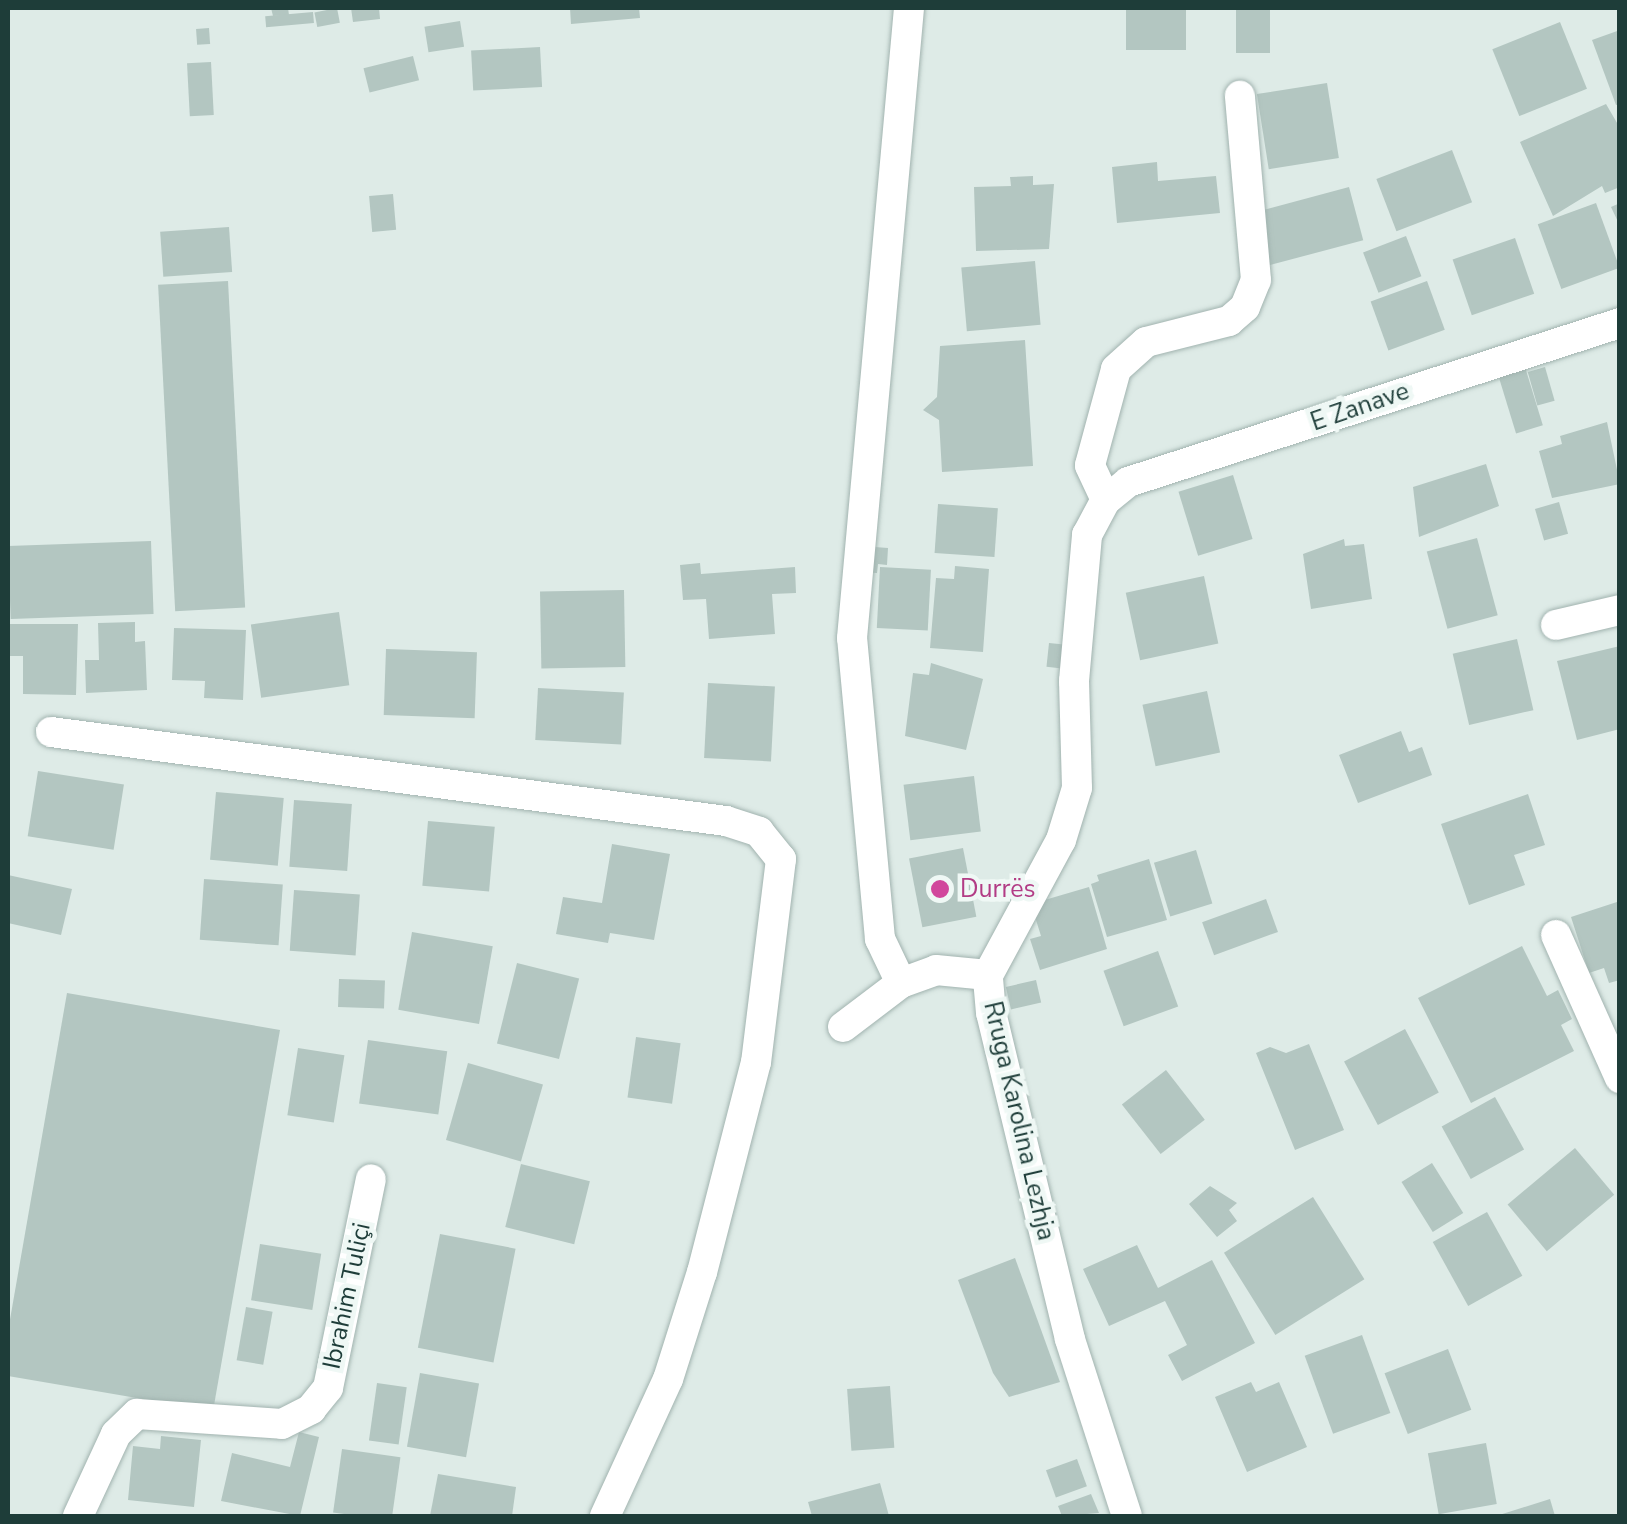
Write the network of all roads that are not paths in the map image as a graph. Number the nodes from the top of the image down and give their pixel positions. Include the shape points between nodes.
1 (909, 8) edge
2 (1240, 96) dead end
3 (1620, 323) edge
4 (1106, 500) junction
5 (1620, 610) edge
6 (1556, 625) dead end
7 (51, 732) dead end
8 (1556, 935) dead end
9 (988, 975) junction
10 (900, 983) junction
11 (843, 1027) dead end
12 (1620, 1078) edge
13 (371, 1178) dead end
14 (78, 1516) edge
15 (605, 1516) edge
16 (1127, 1516) edge

1 - 10 street via 852,638 880,938
2 - 4 street via 1256,280 1245,307 1229,321 1146,342 1116,369 1090,465
3 - 4 street, E Zanave via 1128,482
4 - 9 street, Rruga Karolina Lezhja via 1087,536 1074,681 1077,788 1061,840
5 - 6 street
7 - 15 street via 726,821 760,832 780,858 756,1062 702,1272 668,1380
8 - 12 street
9 - 10 street via 936,970
9 - 16 street, Rruga Karolina Lezhja via 1070,1339
10 - 11 street
13 - 14 street, Ibrahim Tuliçi via 328,1388 310,1409 282,1424 137,1414 116,1434

